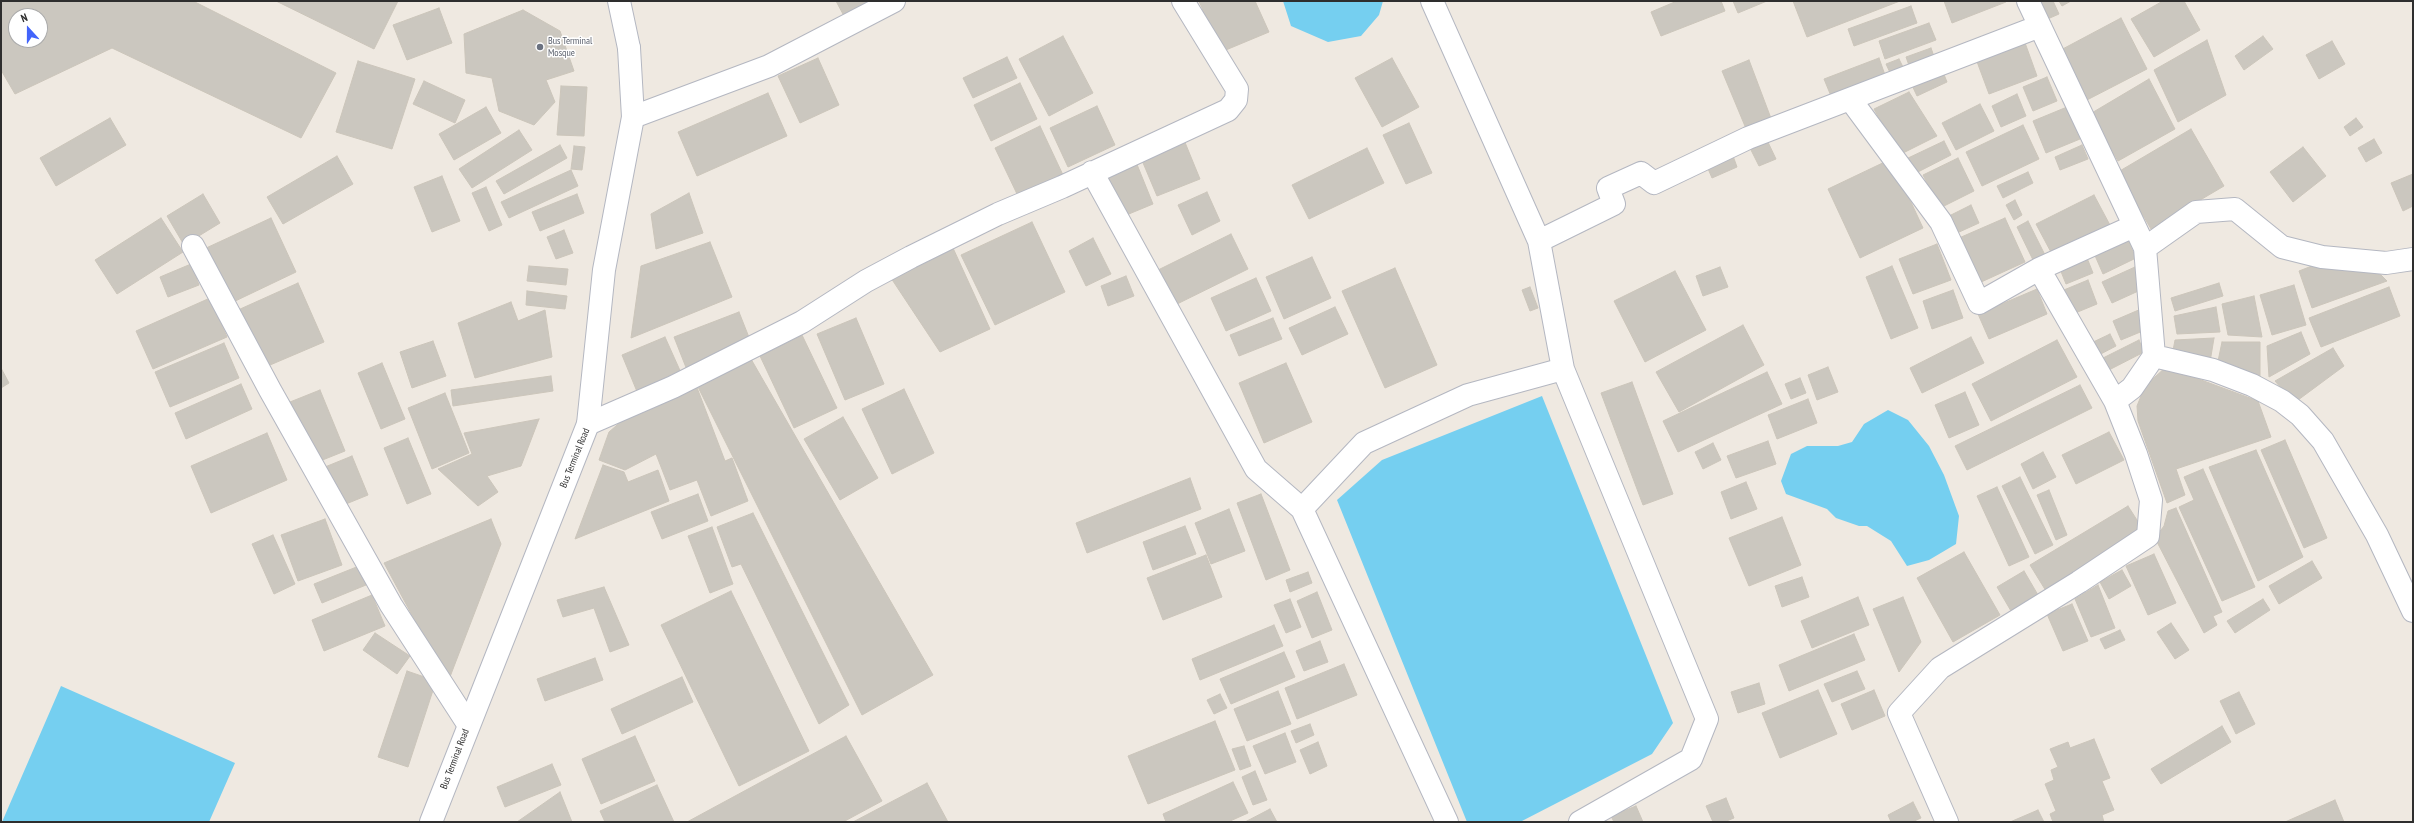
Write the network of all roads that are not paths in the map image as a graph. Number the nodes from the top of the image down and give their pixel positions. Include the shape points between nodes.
1 (619, 1) edge
2 (894, 1) edge
3 (1183, 1) edge
4 (1432, 1) edge
5 (2028, 1) edge
6 (2040, 26) junction
7 (1850, 99) junction
8 (633, 117) junction
9 (1092, 172) junction
10 (2134, 226) junction
11 (1539, 241) junction
12 (193, 246) dead end
13 (2145, 248) junction
14 (2413, 259) edge
15 (2039, 270) junction
16 (2154, 356) junction
17 (1563, 369) junction
18 (2115, 401) junction
19 (588, 424) junction
20 (1302, 509) junction
21 (2413, 611) edge
22 (468, 724) junction
23 (1590, 820) edge
24 (431, 822) edge
25 (1447, 822) edge
26 (1947, 822) edge

1 - 8 street, Bus Terminal Road via 630,48
2 - 8 street via 769,66
3 - 9 street via 1237,89 1236,100 1228,110
4 - 11 street
5 - 6 street
6 - 7 street
6 - 10 street
7 - 11 street via 1748,138 1654,183 1641,173 1608,188 1614,204
7 - 15 street via 1941,222 1979,303
8 - 19 street, Bus Terminal Road via 604,270
9 - 19 street via 911,257 866,281 802,322 673,387
9 - 20 street via 1256,469
10 - 13 street
10 - 15 street
11 - 17 street
12 - 22 street via 270,390 391,605
13 - 14 street via 2196,212 2235,209 2282,247 2322,257 2379,262
13 - 16 street
15 - 18 street
16 - 18 street via 2132,388
16 - 21 street via 2213,370 2252,385 2300,415 2323,440 2377,535
17 - 20 street via 1468,395 1364,443
17 - 23 street via 1707,719 1691,759
18 - 26 street via 2151,500 2148,536 1940,668 1899,713
19 - 22 street, Bus Terminal Road
20 - 25 street
22 - 24 street, Bus Terminal Road

